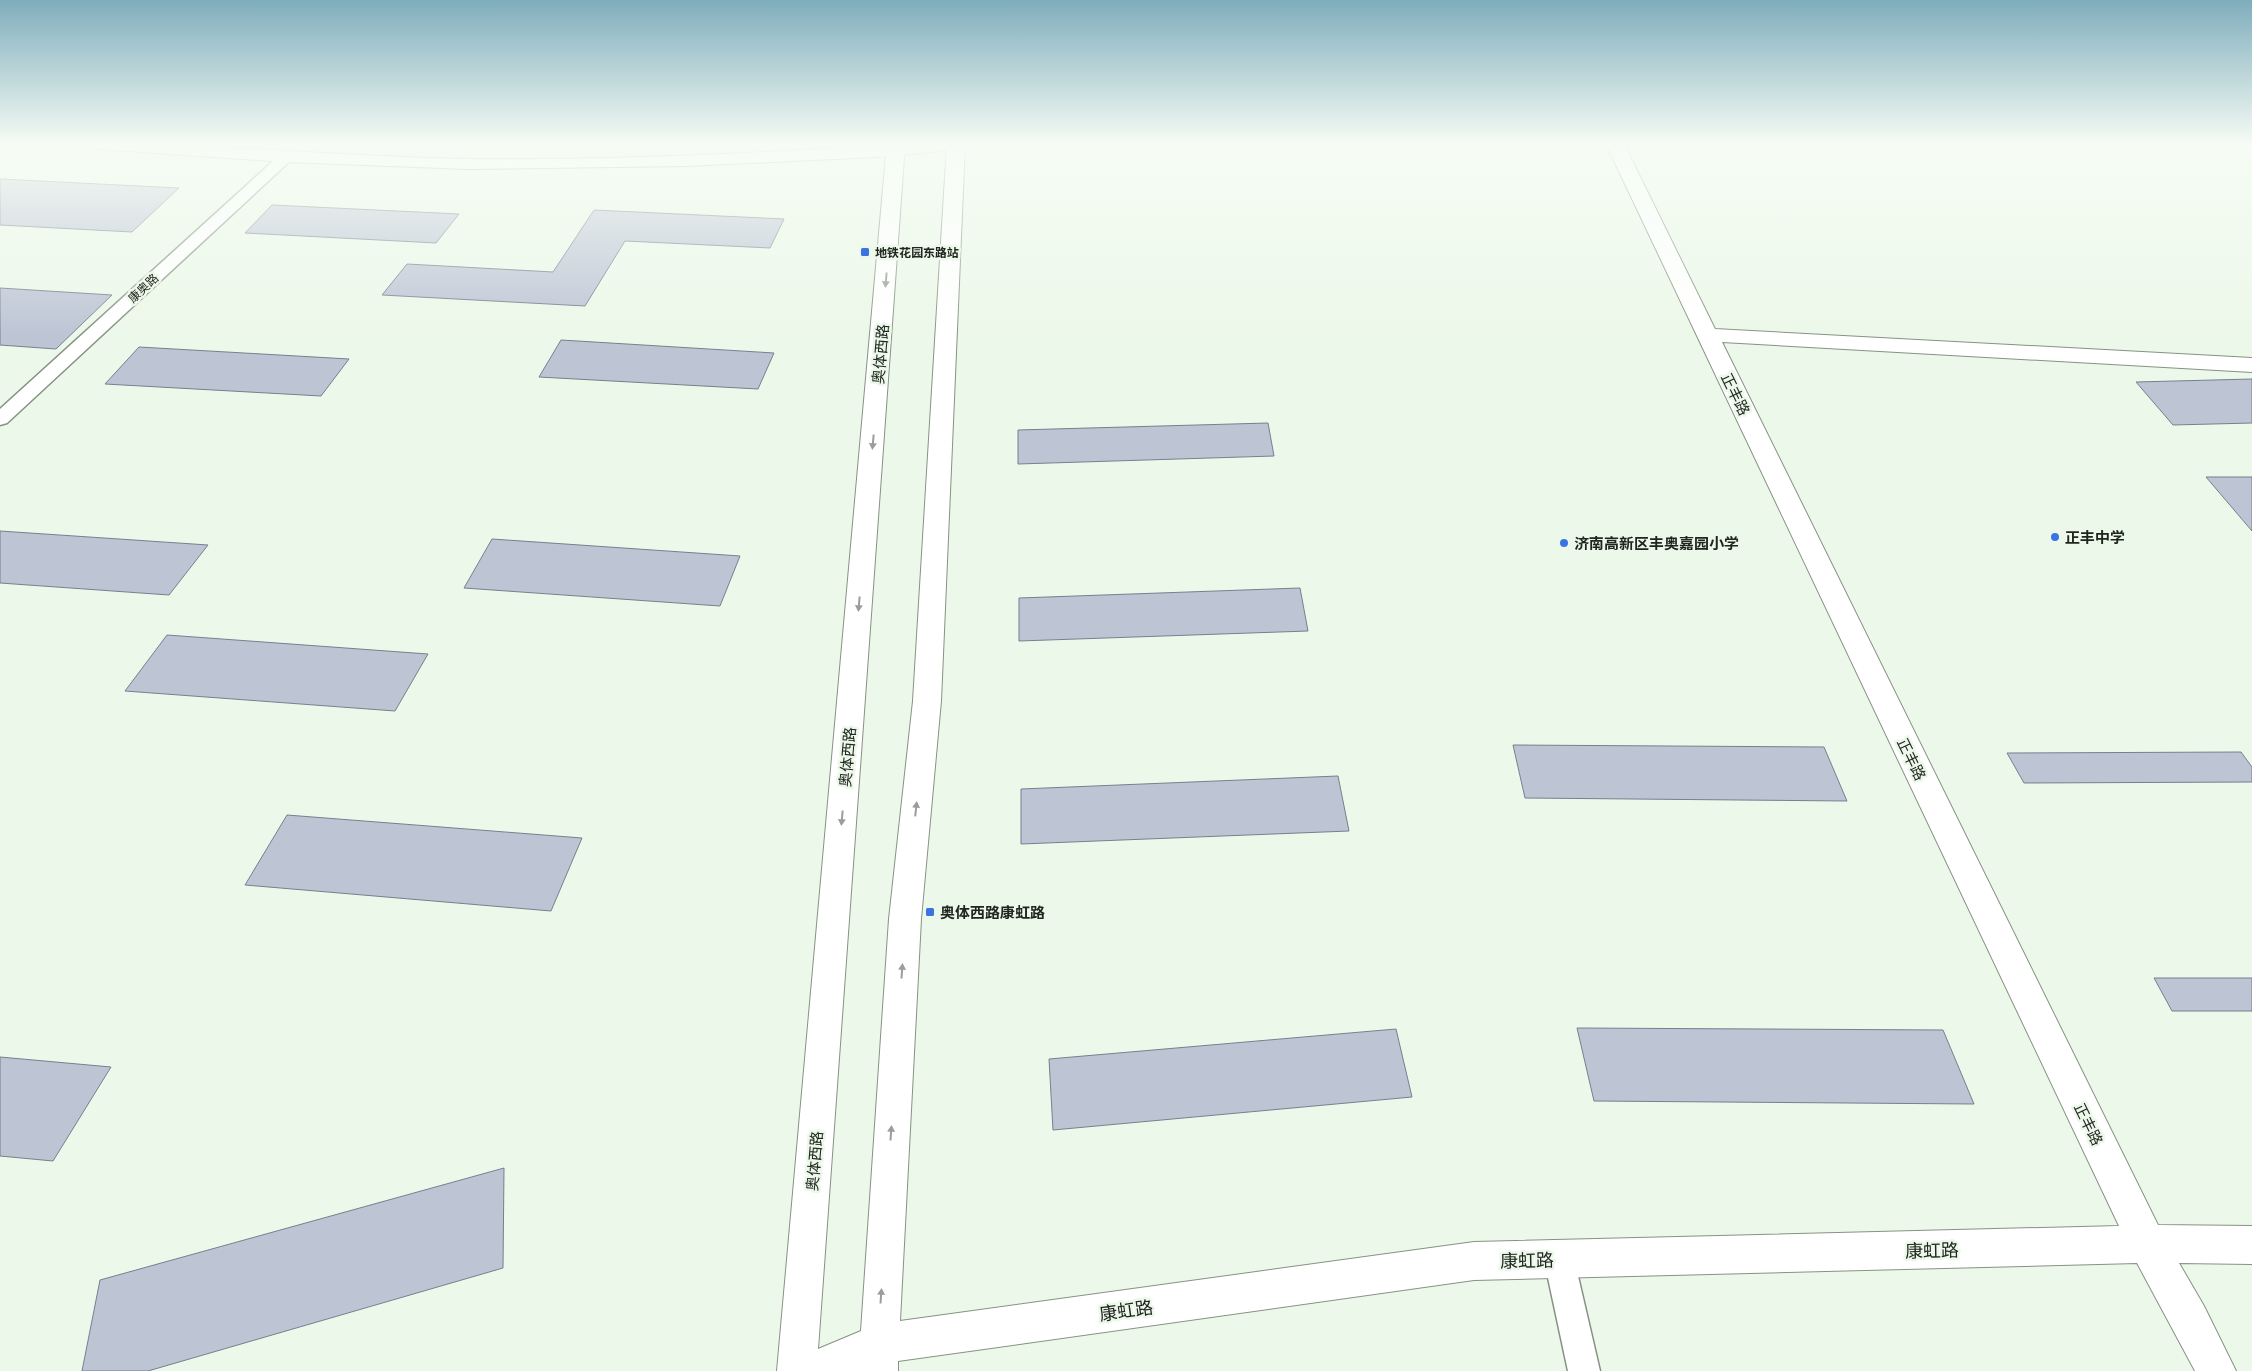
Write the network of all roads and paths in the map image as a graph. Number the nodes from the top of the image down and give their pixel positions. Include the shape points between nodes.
1 (231, 208) edge
2 (891, 208) edge
3 (952, 208) edge
4 (1646, 208) edge
5 (1707, 335) junction
6 (2252, 365) edge
7 (0, 420) edge
8 (2147, 1244) junction
9 (2252, 1245) edge
10 (1559, 1259) junction
11 (878, 1358) edge
12 (797, 1371) edge
13 (814, 1371) edge
14 (1584, 1371) edge
15 (2216, 1371) edge

1 - 7 street, 康奥路
2 -> 12 main road, 奥体西路
11 -> 3 main road via 905,919 927,701
4 - 5 main road, 正丰路
5 - 6 main road
5 - 8 main road, 正丰路
8 - 9 main road, 康虹路
8 - 10 main road, 康虹路
8 - 15 main road, 正丰路
10 - 11 main road, 康虹路 via 1474,1261
10 - 14 street
11 - 13 main road, 康虹路

